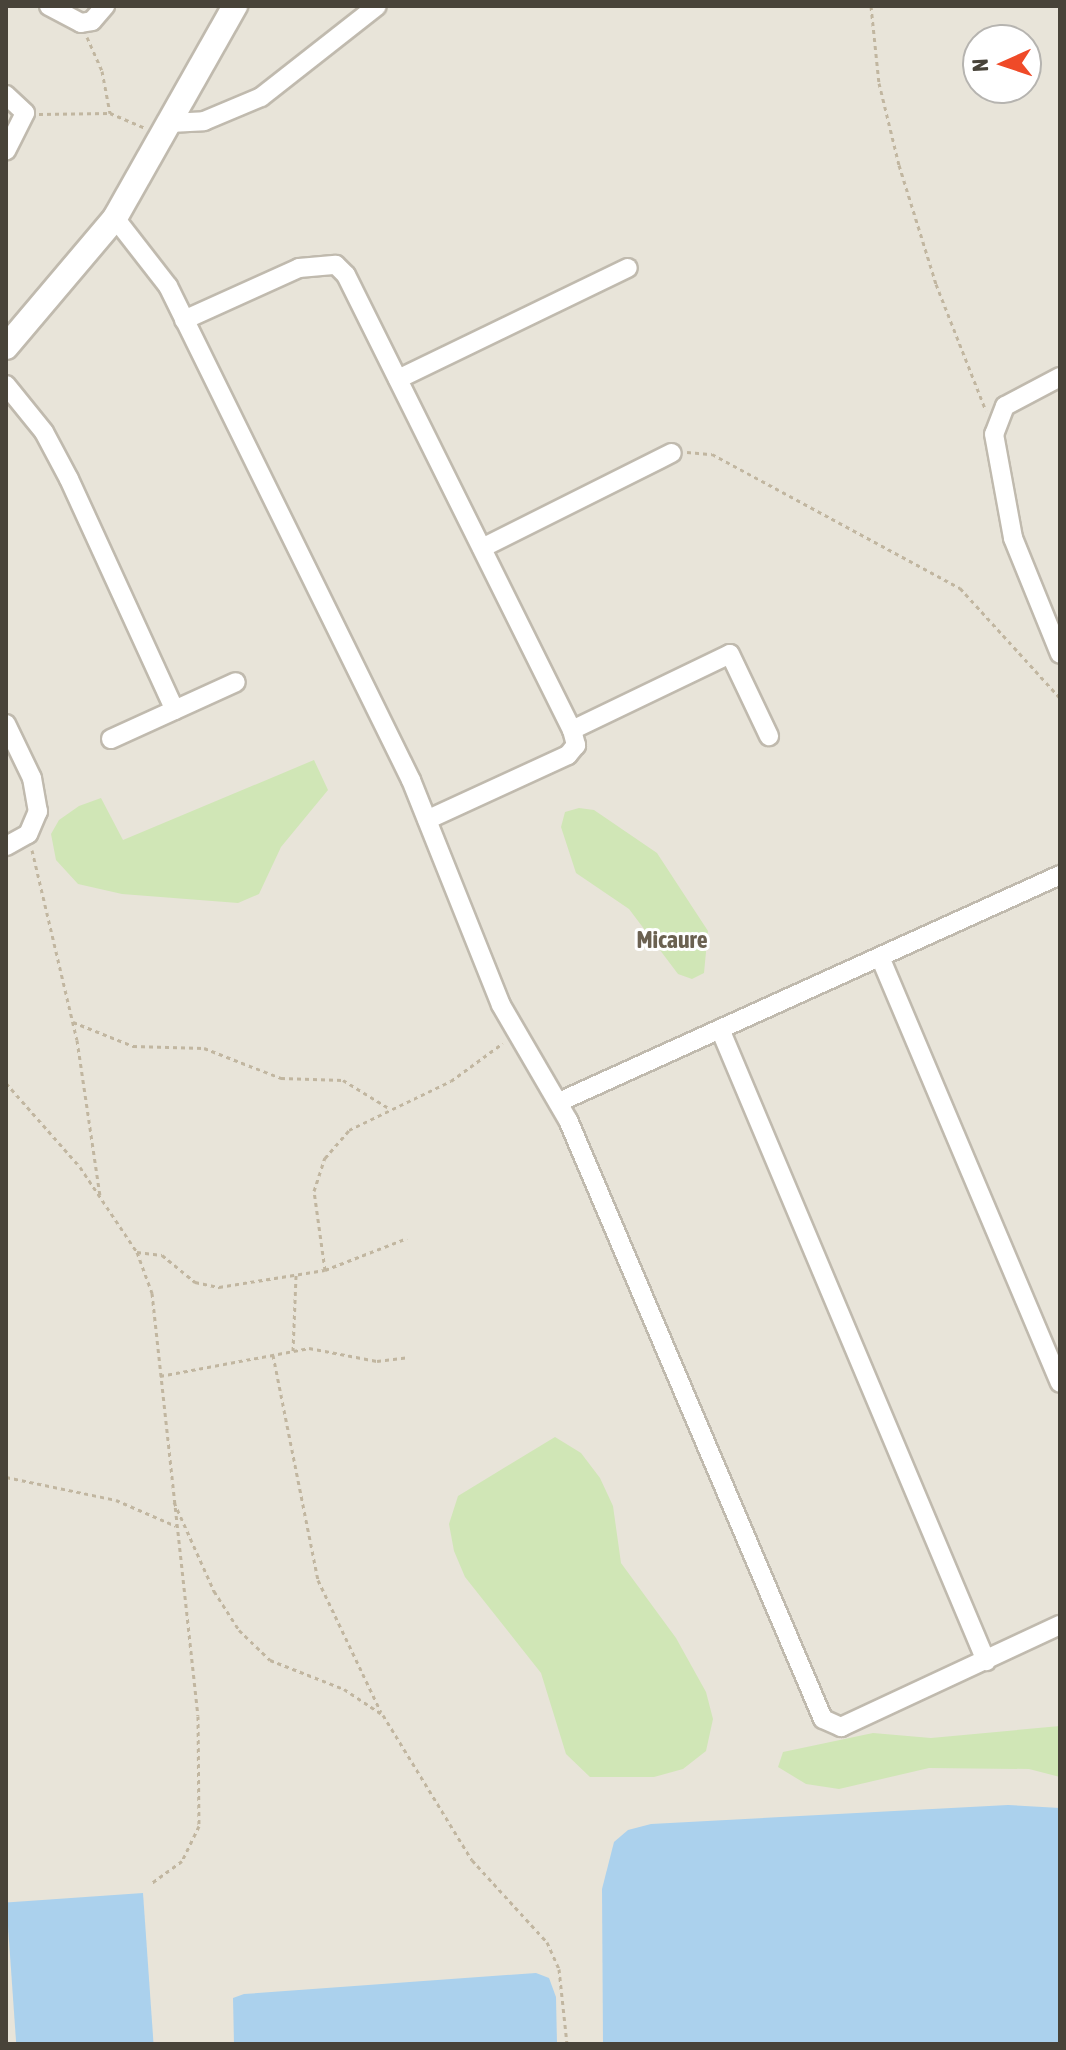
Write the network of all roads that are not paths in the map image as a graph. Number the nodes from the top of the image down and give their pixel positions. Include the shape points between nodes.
1 (49, 6) edge
2 (105, 6) edge
3 (222, 6) edge
4 (235, 6) edge
5 (377, 6) edge
6 (209, 54) junction
7 (6, 95) edge
8 (167, 129) junction
9 (6, 151) edge
10 (115, 218) junction
11 (628, 268) dead end
12 (184, 320) junction
13 (9, 343) edge
14 (1060, 377) edge
15 (398, 379) junction
16 (6, 385) edge
17 (672, 453) road end
18 (482, 548) junction
19 (1060, 654) edge
20 (236, 682) dead end
21 (175, 710) junction
22 (6, 724) edge
23 (572, 730) junction
24 (769, 736) dead end
25 (111, 739) dead end
26 (427, 820) junction
27 (6, 846) edge
28 (1060, 875) edge
29 (880, 957) junction
30 (720, 1029) junction
31 (559, 1102) junction
32 (1060, 1383) edge
33 (1060, 1625) edge
34 (986, 1661) junction

1 - 2 street via 81,23 92,21
3 - 6 street
4 - 6 street
5 - 8 street via 261,97 204,121
6 - 8 street
7 - 9 street via 25,113
8 - 10 street
10 - 12 street via 149,256
10 - 13 street
11 - 15 street
12 - 15 street via 299,268 336,265 346,275
12 - 26 street
14 - 19 street via 1005,406 994,434 1013,538
15 - 18 street
16 - 21 street via 26,406 56,456
17 - 18 street
18 - 23 street
20 - 21 street
21 - 25 street
22 - 27 street via 38,794 37,822
23 - 24 street via 730,654
23 - 26 street via 576,745 568,755
26 - 31 street via 516,1034
28 - 29 street
29 - 30 street
29 - 32 street
30 - 31 street
30 - 34 street
31 - 34 street via 823,1719 841,1727
33 - 34 street

